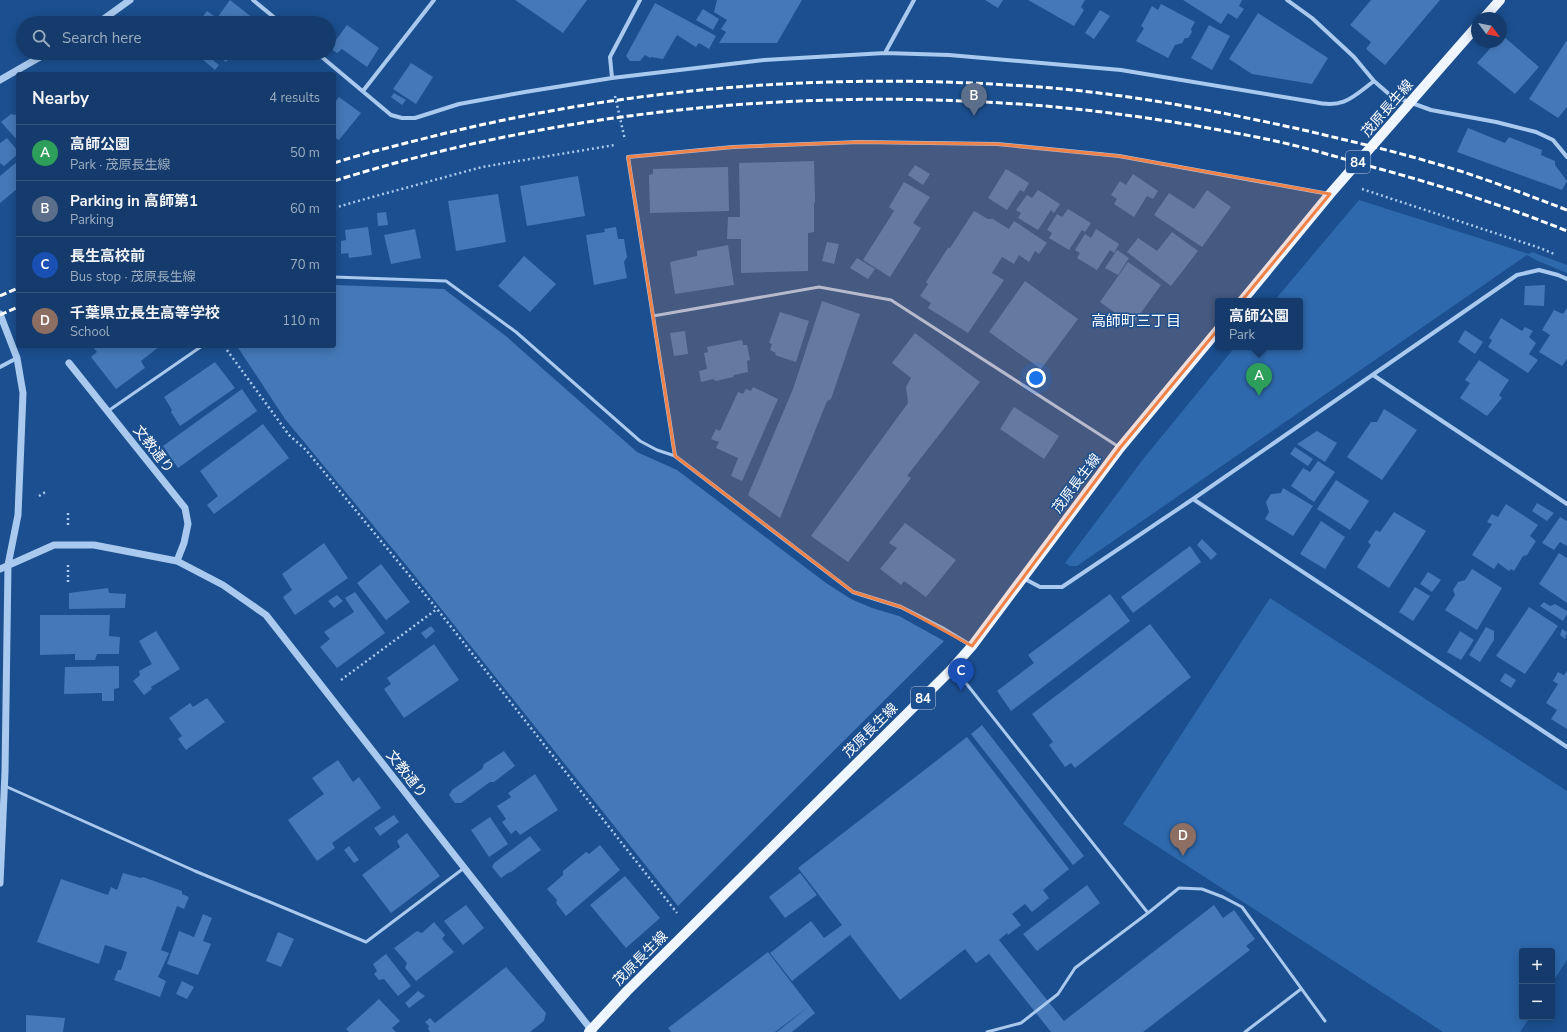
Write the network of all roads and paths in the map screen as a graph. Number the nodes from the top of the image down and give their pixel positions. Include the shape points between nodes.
1 (130, 0) edge
2 (253, 0) edge
3 (434, 0) edge
4 (640, 0) edge
5 (914, 0) edge
6 (1287, 0) edge
7 (1500, 0) edge
8 (1489, 12) edge
9 (108, 16) edge
10 (272, 16) edge
11 (1471, 33) edge
12 (885, 53) junction
13 (35, 60) edge
14 (325, 60) edge
15 (612, 78) junction
16 (0, 80) edge
17 (1374, 81) junction
18 (363, 91) junction
19 (1410, 103) junction
20 (628, 157) junction
21 (1567, 157) edge
22 (1362, 189) dead end
23 (1330, 194) junction
24 (1560, 256) dead end
25 (336, 277) edge
26 (1567, 279) edge
27 (1244, 298) edge
28 (0, 314) edge
29 (654, 316) junction
30 (1215, 334) edge
31 (199, 348) edge
32 (225, 348) edge
33 (17, 358) junction
34 (69, 363) dead end
35 (0, 367) edge
36 (1373, 375) junction
37 (108, 411) junction
38 (1120, 448) junction
39 (675, 456) junction
40 (1193, 499) junction
41 (1567, 504) edge
42 (177, 561) junction
43 (8, 565) junction
44 (0, 569) edge
45 (1022, 578) junction
46 (437, 609) junction
47 (972, 646) junction
48 (953, 667) junction
49 (326, 691) junction
50 (1567, 747) edge
51 (3, 774) edge
52 (4, 786) junction
53 (464, 868) junction
54 (0, 883) edge
55 (1148, 913) junction
56 (677, 914) dead end
57 (1301, 989) junction
58 (1325, 1021) dead end
59 (591, 1031) edge
60 (988, 1032) edge
61 (1245, 1032) edge

1 - 9 street
2 - 10 street
3 - 18 street
4 - 15 street via 610,57
5 - 12 street
6 - 17 street via 1312,18 1354,57
7 - 8 main road
11 - 19 main road, 茂原長生線 / 84
12 - 15 street via 764,60
12 - 17 street via 949,55 1121,70 1328,105 1344,103
13 - 16 street
14 - 18 street
15 - 18 street via 459,104 415,118 402,118 391,114
15 - 20 path
17 - 19 street via 1390,95
19 - 21 street via 1431,110 1536,132 1553,140
19 - 23 main road, 茂原長生線 / 84
20 - 23 street via 732,147 859,142 997,144 1120,156
20 - 29 street
22 - 24 path
23 - 27 main road, 茂原長生線 / 84
25 - 39 lane via 446,281 516,332 640,441
26 - 36 street via 1539,270 1517,274
28 - 33 street
29 - 38 lane via 819,287 891,300
29 - 39 street
30 - 38 main road, 茂原長生線 / 84
31 - 37 lane
32 - 46 path via 289,435 306,450
33 - 35 street
33 - 43 street via 23,393 18,515
34 - 37 street, 文教通り
36 - 40 street
36 - 41 street
37 - 42 street, 文教通り via 185,508 188,524
38 - 45 main road, 茂原長生線 / 84
39 - 47 street via 853,592 901,607
40 - 45 street via 1062,587 1040,587
40 - 50 street
42 - 43 street, 文教通り via 94,545 54,545
42 - 49 street, 文教通り via 223,585 266,615
43 - 44 street, 文教通り
43 - 51 street
45 - 47 main road, 茂原長生線 / 84
46 - 49 path
46 - 56 path
47 - 48 main road, 茂原長生線 / 84
48 - 55 lane
48 - 59 main road, 茂原長生線 / 84 via 627,991
49 - 53 street, 文教通り
51 - 52 street
52 - 53 lane via 195,871 366,942
52 - 54 street
53 - 59 street, 文教通り
55 - 57 lane via 1179,888 1202,889 1224,897 1242,907
55 - 60 lane via 1075,968 1058,994 1021,1022
57 - 58 lane
57 - 61 lane

